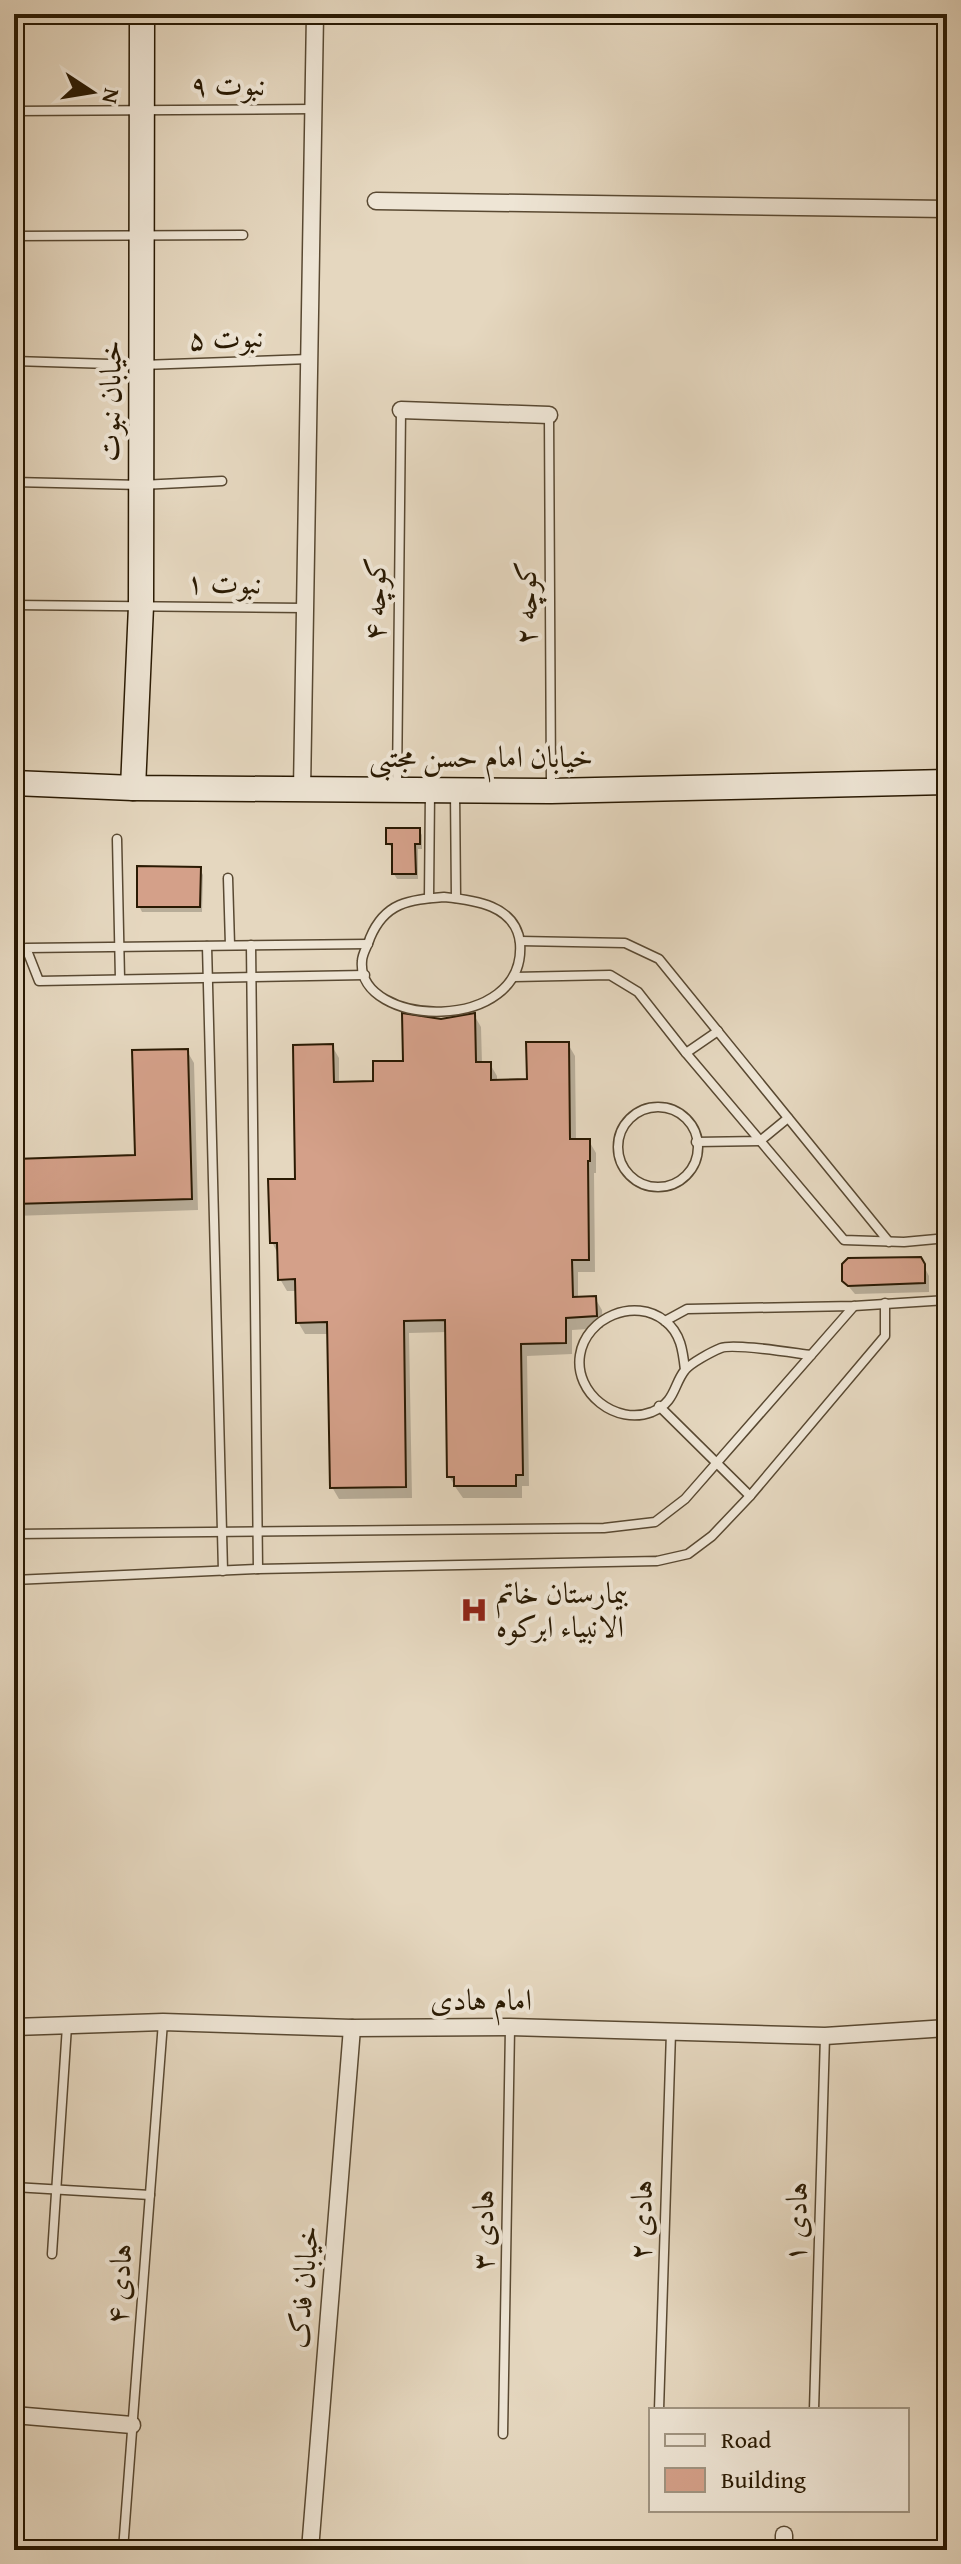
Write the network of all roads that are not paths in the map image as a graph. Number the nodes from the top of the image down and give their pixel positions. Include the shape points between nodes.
1 (142, 14) edge
2 (315, 14) edge
3 (142, 109) junction
4 (315, 109) junction
5 (14, 111) edge
6 (376, 201) dead end
7 (947, 209) edge
8 (243, 235) dead end
9 (14, 236) edge
10 (143, 237) junction
11 (311, 359) junction
12 (14, 361) edge
13 (142, 365) junction
14 (401, 410) joint
15 (549, 415) joint
16 (222, 481) dead end
17 (14, 482) edge
18 (141, 485) junction
19 (14, 605) edge
20 (141, 606) junction
21 (305, 608) junction
22 (947, 782) edge
23 (14, 783) edge
24 (133, 788) junction
25 (397, 788) junction
26 (302, 790) junction
27 (430, 791) junction
28 (455, 791) junction
29 (551, 791) junction
30 (117, 839) dead end
31 (228, 878) dead end
32 (429, 898) junction
33 (456, 898) junction
34 (520, 941) junction
35 (368, 944) junction
36 (230, 945) junction
37 (251, 945) junction
38 (119, 946) junction
39 (207, 946) junction
40 (365, 975) junction
41 (208, 977) junction
42 (251, 977) junction
43 (514, 977) junction
44 (120, 979) junction
45 (718, 1031) junction
46 (686, 1053) junction
47 (788, 1118) junction
48 (760, 1141) junction
49 (696, 1142) junction
50 (947, 1238) edge
51 (889, 1242) junction
52 (947, 1300) edge
53 (885, 1303) junction
54 (854, 1306) junction
55 (665, 1321) junction
56 (811, 1355) junction
57 (685, 1370) junction
58 (659, 1406) junction
59 (716, 1463) junction
60 (750, 1496) junction
61 (222, 1532) junction
62 (258, 1532) junction
63 (14, 1534) edge
64 (258, 1569) junction
65 (223, 1571) junction
66 (14, 1580) edge
67 (163, 2022) junction
68 (67, 2026) junction
69 (14, 2027) edge
70 (510, 2027) junction
71 (352, 2028) junction
72 (947, 2028) edge
73 (671, 2031) junction
74 (825, 2036) junction
75 (14, 2187) edge
76 (56, 2190) junction
77 (150, 2195) junction
78 (52, 2254) dead end
79 (659, 2408) edge
80 (814, 2408) edge
81 (14, 2415) edge
82 (132, 2425) junction
83 (503, 2434) dead end
84 (123, 2550) edge
85 (310, 2550) edge

1 - 3 street, خیابان نبوت
2 - 4 street
3 - 4 lane, نبوت ۹
3 - 5 lane, نبوت ۹
3 - 10 street, خیابان نبوت
4 - 11 street
6 - 7 street
8 - 10 lane
9 - 10 lane
10 - 13 street, خیابان نبوت
11 - 13 lane, نبوت ۵
11 - 21 street
12 - 13 lane, نبوت ۵
13 - 18 street, خیابان نبوت
14 - 15 street
14 - 25 lane, کوچه ۴
15 - 29 lane, کوچه ۲
16 - 18 lane
17 - 18 lane
18 - 20 street, خیابان نبوت
19 - 20 lane, نبوت ۱
20 - 21 lane, نبوت ۱
20 - 24 street, خیابان نبوت
21 - 26 street
22 - 29 street, خیابان امام حسن مجتبی
23 - 24 street, خیابان امام حسن مجتبی
24 - 26 street, خیابان امام حسن مجتبی
25 - 26 street, خیابان امام حسن مجتبی
25 - 27 street, خیابان امام حسن مجتبی
27 - 28 street, خیابان امام حسن مجتبی
27 - 32 lane
28 - 29 street, خیابان امام حسن مجتبی
28 - 33 lane
30 - 38 lane
31 - 36 lane
32 - 33 lane
32 - 35 lane via 389,909
33 - 34 lane via 492,906 509,919
34 - 43 lane
34 - 45 lane via 625,943 659,959
35 - 37 lane
35 - 40 lane via 361,961
36 - 37 lane
36 - 39 lane
37 - 42 lane
38 - 39 lane
38 - 44 lane
38 - 44 lane via 26,948 39,981
39 - 41 lane
40 - 42 lane
40 - 43 lane via 368,987 385,1002 449,1011 501,995
41 - 42 lane
41 - 44 lane
41 - 61 lane
42 - 62 lane
43 - 46 lane via 610,975 638,992
45 - 46 lane
45 - 47 lane
46 - 48 lane
47 - 48 lane
47 - 51 lane
48 - 49 lane
48 - 51 lane via 844,1240
49 - 49 lane via 694,1128 678,1112 656,1107 634,1114 620,1132 618,1155 628,1176 648,1187 671,1186 690,1172
50 - 51 lane
52 - 53 lane
53 - 54 lane
53 - 60 lane via 885,1336
54 - 55 lane via 687,1309
54 - 56 lane
55 - 57 lane via 681,1343
55 - 58 lane via 640,1310 613,1313 591,1330 580,1355 583,1382 599,1404 625,1415 652,1412
56 - 57 lane via 723,1347
56 - 59 lane
57 - 58 lane via 674,1395
58 - 59 lane
59 - 60 lane
59 - 62 lane via 685,1499 655,1522 604,1528
60 - 64 lane via 688,1554 657,1561
61 - 62 lane
61 - 63 lane
61 - 65 lane
62 - 64 lane
64 - 65 lane
65 - 66 lane
67 - 68 street, امام هادی
67 - 71 street, امام هادی
67 - 77 lane, هادی ۴
68 - 69 street, امام هادی
68 - 76 lane
70 - 71 street, امام هادی
70 - 73 street, امام هادی
70 - 83 lane, هادی ۳
71 - 85 street, خیابان فدک
72 - 74 street, امام هادی
73 - 74 street, امام هادی
73 - 79 lane, هادی ۲
74 - 80 lane, هادی ۱
75 - 76 lane
76 - 77 lane
76 - 78 lane
77 - 82 lane, هادی ۴
81 - 82 street
82 - 84 lane, هادی ۴

